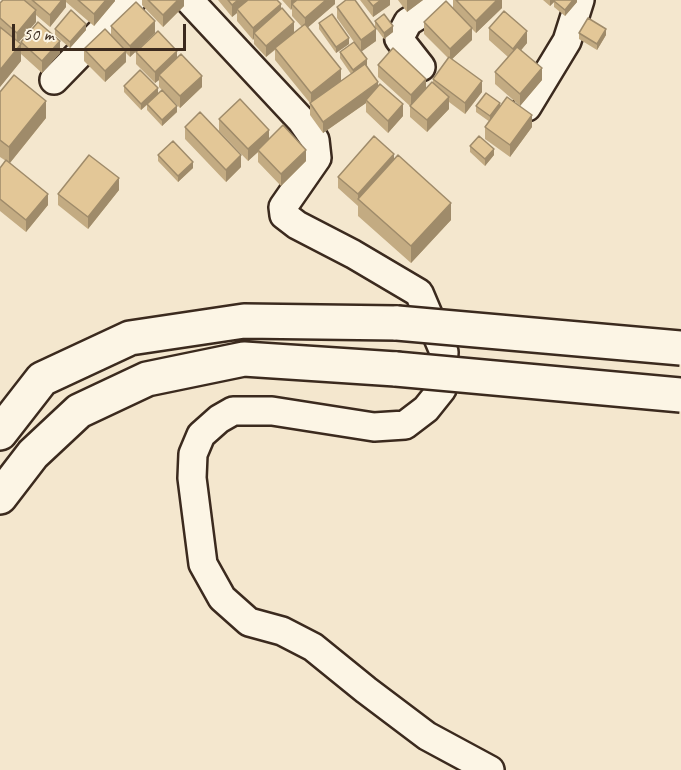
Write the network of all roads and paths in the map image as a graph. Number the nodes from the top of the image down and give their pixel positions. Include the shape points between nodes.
1 (132, 0) edge
2 (189, 0) edge
3 (443, 0) edge
4 (580, 0) edge
5 (421, 67) dead end
6 (54, 80) dead end
7 (527, 107) dead end
8 (681, 348) edge
9 (42, 379) junction
10 (681, 395) edge
11 (0, 409) edge
12 (0, 433) edge
13 (0, 497) edge
14 (490, 770) edge

1 - 6 street
2 - 14 street via 315,140 317,158 283,207 284,215 419,292 444,352 442,389 426,409 405,425 374,426 272,411 233,411 219,419 201,435 193,454 192,478 203,564 222,598 249,622 282,631 313,647 427,736
3 - 5 street via 408,22 399,39
4 - 7 street via 567,41
8 - 9 highway, bridge via 397,323 244,321 130,338
9 - 11 highway
9 - 12 highway
10 - 13 highway, bridge via 244,359 147,379 79,411 33,454

